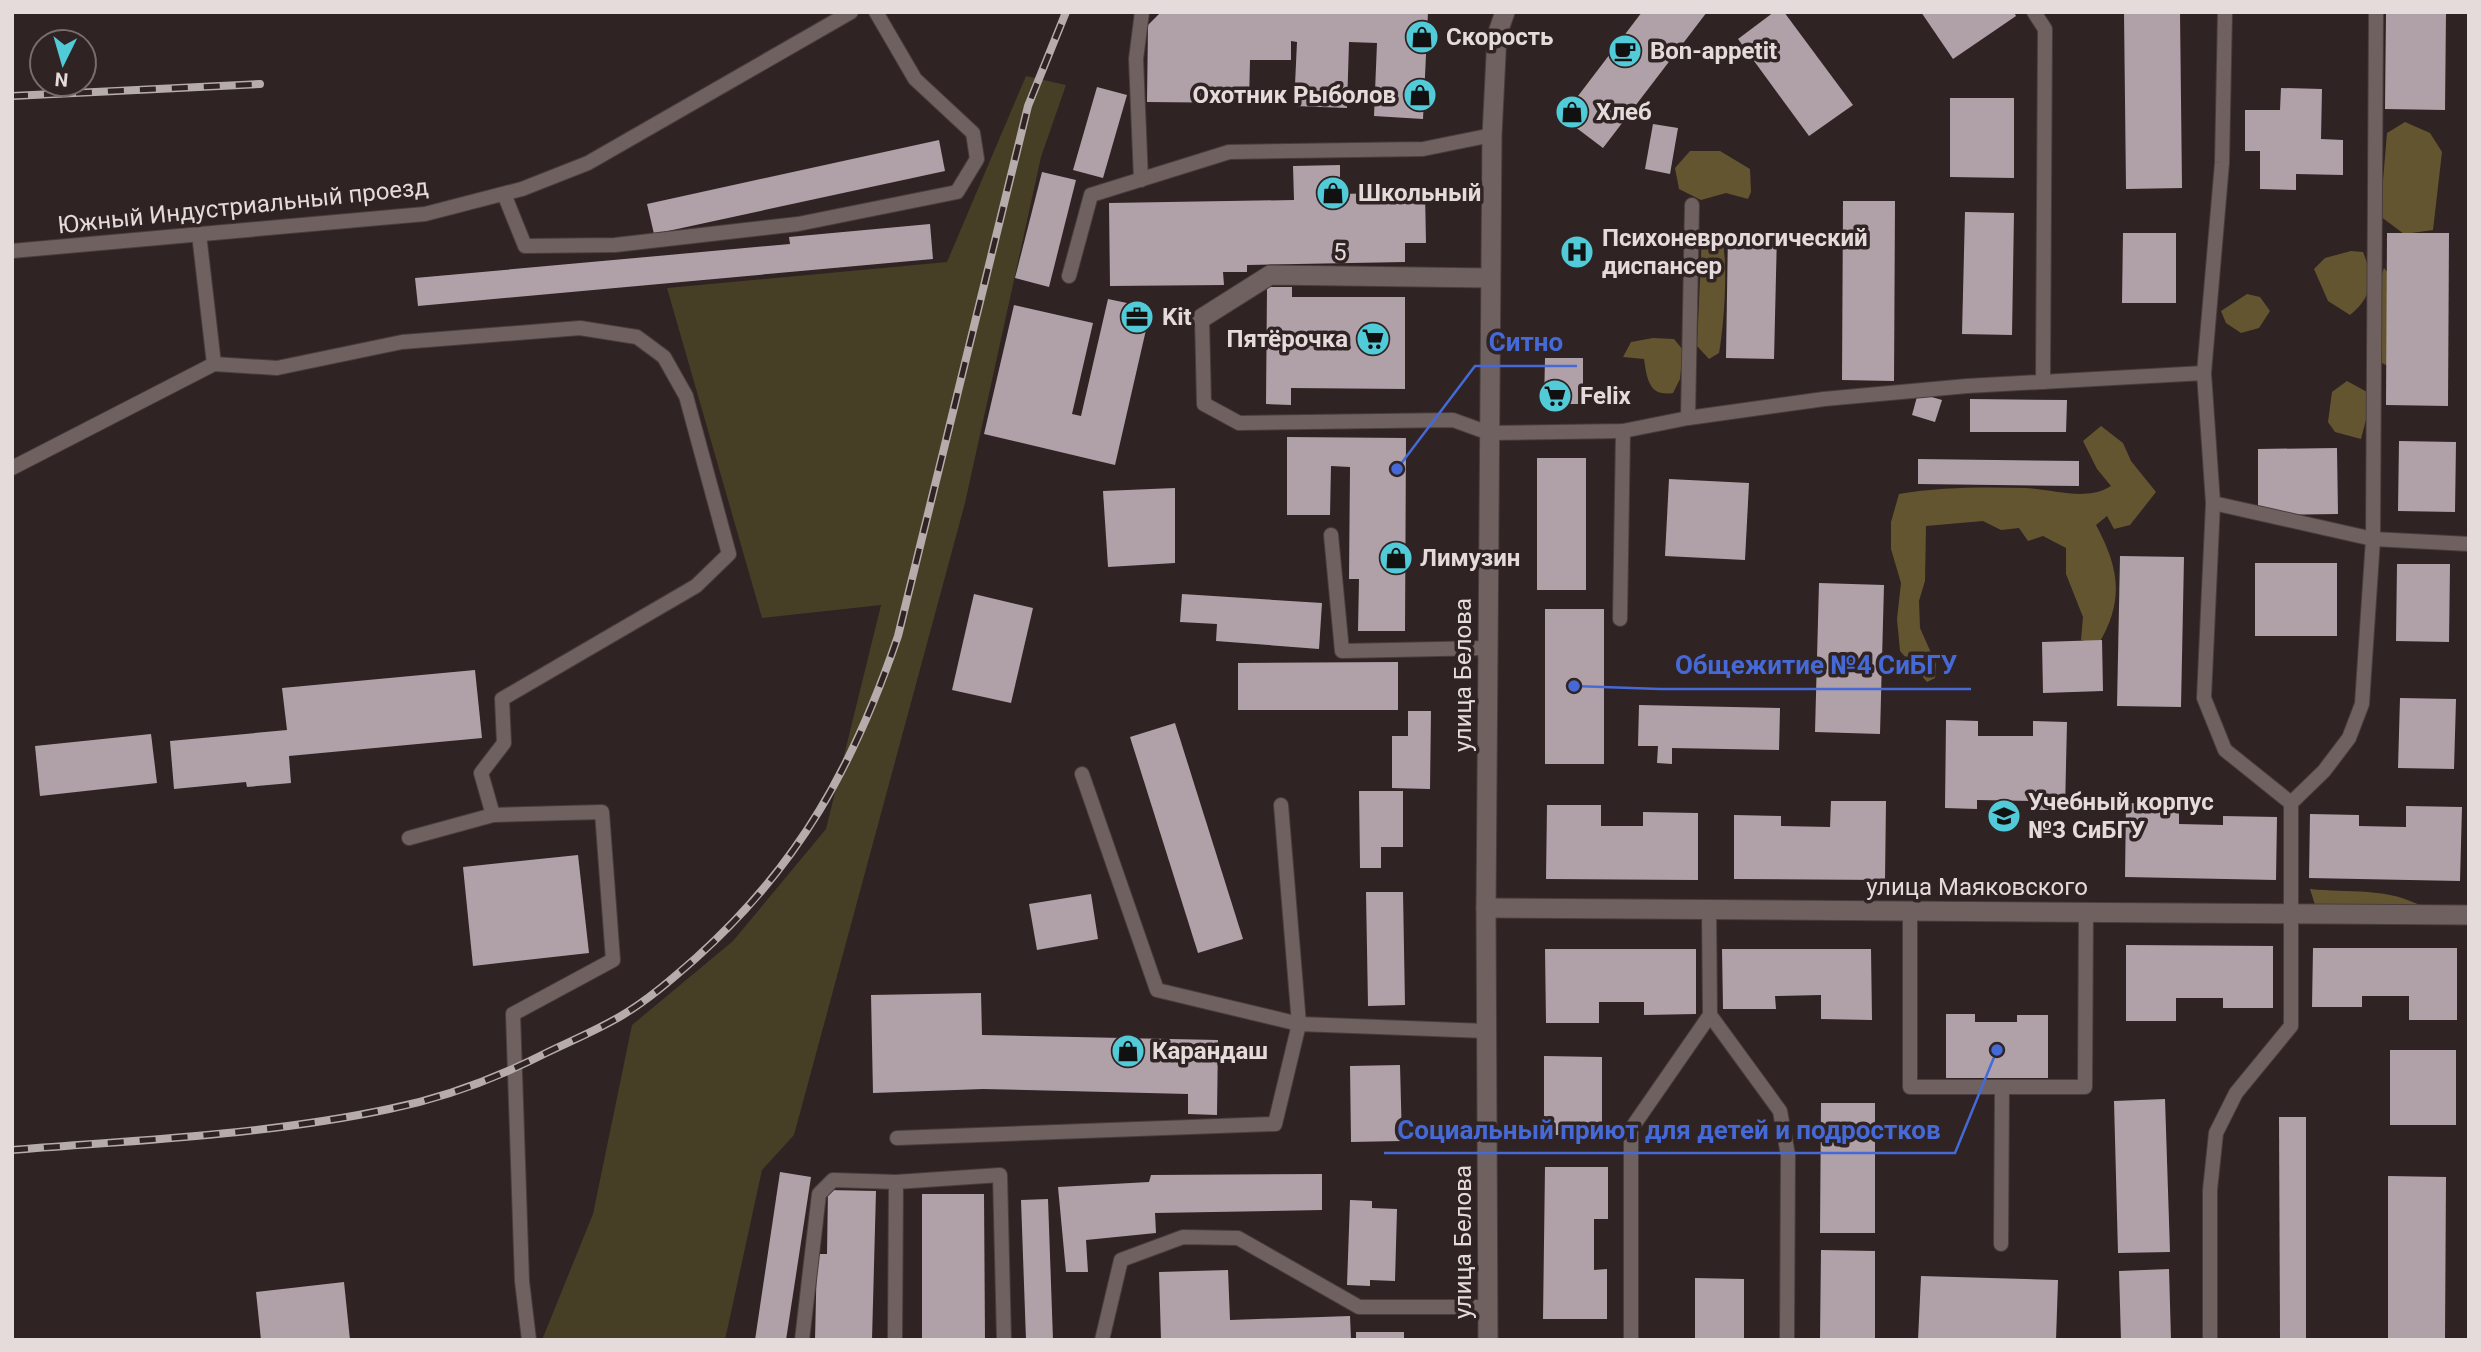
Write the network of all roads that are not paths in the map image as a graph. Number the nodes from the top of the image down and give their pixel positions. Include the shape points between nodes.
1 (851, 12) edge
2 (876, 12) edge
3 (1142, 12) edge
4 (1505, 12) edge
5 (2034, 12) edge
6 (2225, 12) edge
7 (2376, 12) edge
8 (1492, 135) junction
9 (1141, 180) junction
10 (504, 194) junction
11 (1692, 205) dead end
12 (199, 234) junction
13 (12, 251) edge
14 (1069, 276) dead end
15 (1490, 278) junction
16 (1202, 317) joint
17 (214, 364) junction
18 (2204, 373) junction
19 (2043, 382) junction
20 (1688, 418) junction
21 (1623, 431) junction
22 (1489, 433) junction
23 (12, 468) edge
24 (2213, 503) junction
25 (1331, 535) dead end
26 (2373, 539) junction
27 (2469, 544) edge
28 (1620, 619) dead end
29 (1488, 648) junction
30 (1082, 774) dead end
31 (2291, 803) junction
32 (1281, 805) dead end
33 (492, 815) junction
34 (409, 838) dead end
35 (1486, 908) junction
36 (1709, 909) junction
37 (1910, 911) junction
38 (2086, 912) junction
39 (2291, 914) junction
40 (2469, 915) edge
41 (1710, 1015) junction
42 (1299, 1024) junction
43 (1486, 1031) junction
44 (2002, 1087) junction
45 (897, 1138) dead end
46 (896, 1182) junction
47 (2001, 1244) dead end
48 (1488, 1307) junction
49 (529, 1340) edge
50 (802, 1340) edge
51 (895, 1340) edge
52 (1004, 1340) edge
53 (1102, 1340) edge
54 (1488, 1340) edge
55 (1631, 1340) edge
56 (1787, 1340) edge
57 (2210, 1340) edge

1 - 10 lane, Южный Индустриальный проезд via 588,163
2 - 10 lane via 915,79 972,132 977,159 957,192 798,224 615,245 525,246
3 - 9 lane via 1136,59
4 - 8 main road, улица Белова via 1497,35
5 - 19 lane via 2045,29
6 - 18 lane via 2222,163
7 - 26 lane
8 - 9 lane via 1423,149 1229,152
8 - 15 main road, улица Белова
9 - 14 lane via 1091,195
10 - 12 lane, Южный Индустриальный проезд via 425,214
11 - 20 lane
12 - 13 lane, Южный Индустриальный проезд
12 - 17 lane
15 - 16 main road, 5 via 1270,275
15 - 22 main road, улица Белова
16 - 22 lane via 1204,404 1239,423 1453,421
17 - 23 lane
17 - 33 lane via 277,368 402,342 580,328 637,337 664,357 686,396 729,554 696,586 502,699 504,743 481,773
18 - 19 lane
18 - 24 lane
19 - 20 lane via 1824,400
20 - 21 lane
21 - 22 lane
21 - 28 lane
22 - 29 main road, улица Белова
24 - 26 lane
24 - 31 lane via 2204,698 2225,750
25 - 29 lane via 1342,651
26 - 27 lane
26 - 31 lane via 2362,704 2349,738
29 - 35 main road, улица Белова
30 - 42 lane via 1157,990
31 - 39 lane
32 - 42 lane
33 - 34 lane
33 - 49 lane via 602,812 614,960 513,1014 522,1281
35 - 36 main road, улица Маяковского
35 - 43 main road, улица Белова
36 - 37 main road, улица Маяковского
36 - 41 lane
37 - 38 main road, улица Маяковского
37 - 44 lane via 1910,1087
38 - 39 main road, улица Маяковского
38 - 44 lane via 2085,1087
39 - 40 main road, улица Маяковского
39 - 57 lane via 2291,1026 2236,1093 2216,1133 2210,1190
41 - 55 lane via 1631,1129
41 - 56 lane via 1780,1111 1788,1155
42 - 43 lane
42 - 45 lane via 1275,1125
43 - 48 main road, улица Белова
44 - 47 lane
46 - 50 lane via 833,1180 819,1194
46 - 51 lane
46 - 52 lane via 1000,1175
48 - 53 lane via 1359,1307 1238,1238 1183,1237 1121,1260
48 - 54 main road, улица Белова

